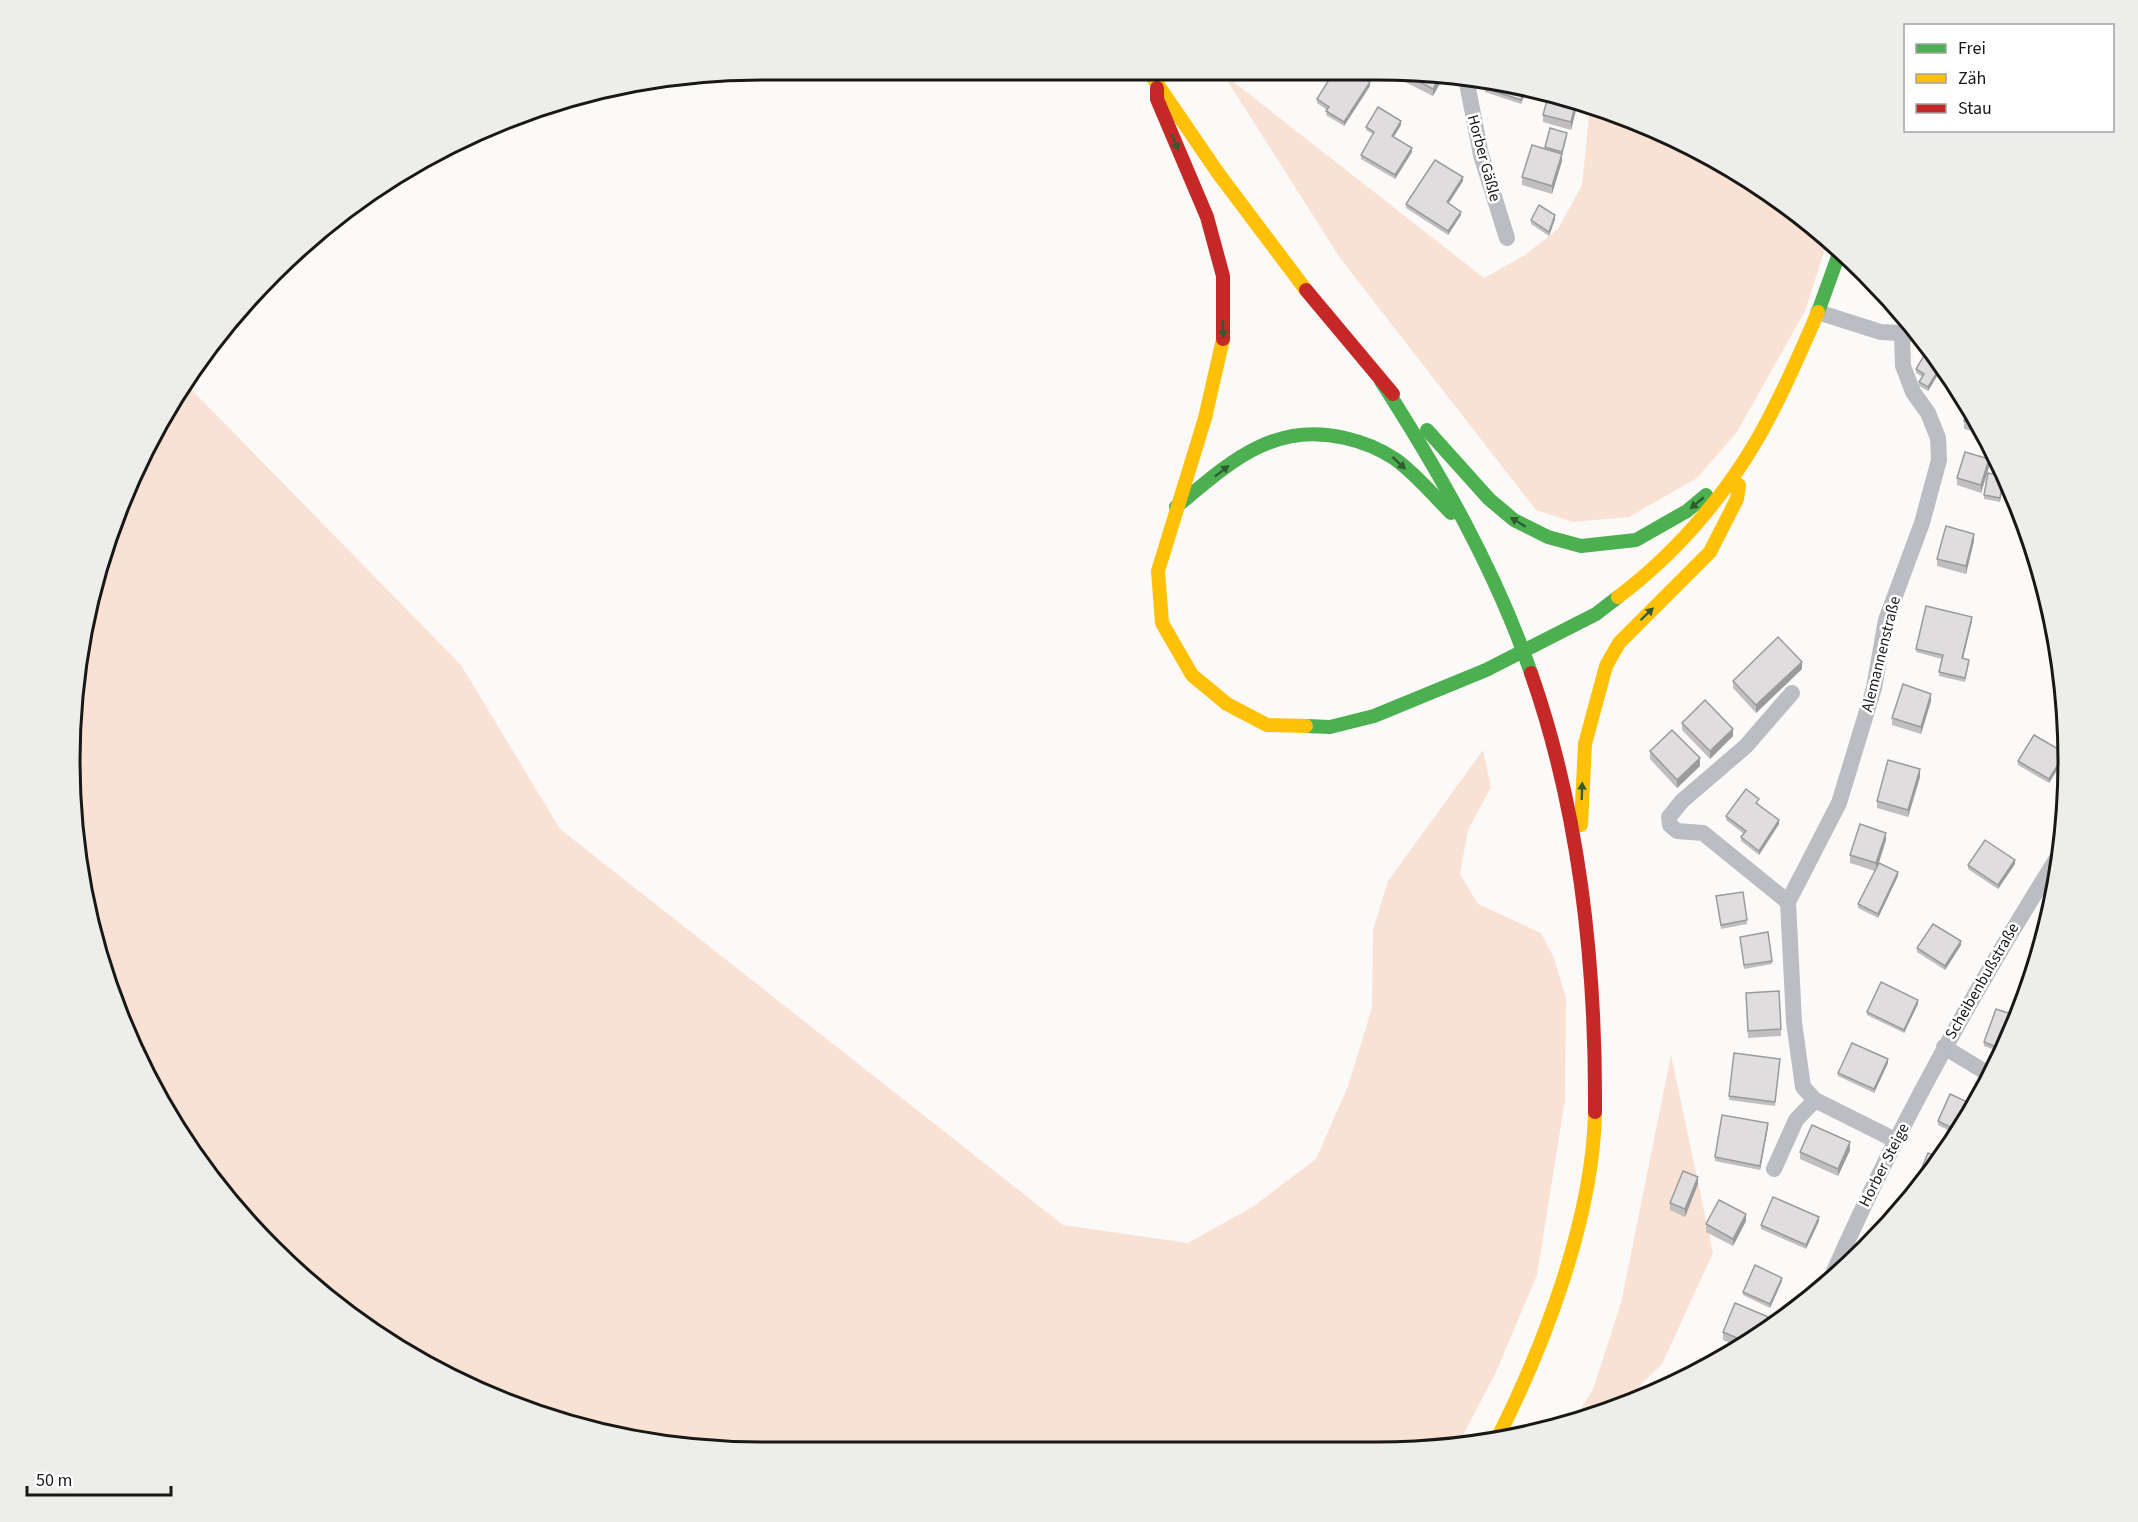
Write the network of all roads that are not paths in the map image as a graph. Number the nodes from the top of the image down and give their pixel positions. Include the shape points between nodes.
1 (1153, 80) edge
2 (1467, 85) edge
3 (1158, 88) junction
4 (1507, 238) dead end
5 (1837, 259) edge
6 (1818, 312) junction
7 (1908, 334) edge
8 (1910, 336) edge
9 (1381, 381) junction
10 (1742, 465) junction
11 (1176, 507) junction
12 (1466, 527) junction
13 (1792, 693) dead end
14 (1579, 871) junction
15 (2049, 872) edge
16 (1788, 902) junction
17 (1944, 1047) junction
18 (1983, 1071) edge
19 (1815, 1100) junction
20 (1895, 1140) junction
21 (1774, 1169) dead end
22 (1839, 1261) edge
23 (1501, 1431) edge

1 - 3 main road
2 - 4 street, Horber Gäßle via 1481,155
3 - 9 main road via 1325,316
3 -> 11 main road via 1156,99 1207,217 1222,276 1223,345 1205,418
5 - 6 main road
6 - 7 street via 1881,332
6 - 10 main road via 1774,409
8 - 16 street, Alemannenstraße via 1903,366 1938,438 1939,460 1922,523 1886,620 1874,688 1839,803
10 -> 9 main road via 1687,511 1636,540 1581,546 1548,537 1514,520 1489,499
9 - 12 main road via 1434,464
10 - 11 main road via 1688,533 1632,587 1586,621 1486,670 1374,716 1330,727 1267,725 1227,704 1192,675 1162,623 1158,571
14 -> 10 main road via 1585,744 1606,666 1619,643 1710,552 1737,499
11 -> 12 main road via 1247,451 1280,435 1312,431 1361,441 1389,454
12 - 14 main road via 1519,639 1540,699
13 - 16 street via 1746,746 1669,817 1670,825 1677,831 1703,833
14 - 23 main road via 1595,1004 1594,1128 1587,1179 1569,1258 1549,1320
15 - 17 street, Scheibenbußstraße
16 - 19 street via 1798,1065 1803,1087
17 - 18 street
17 - 20 street, Horber Steige
19 - 20 street
19 - 21 street via 1796,1120
20 - 22 street, Horber Steige

